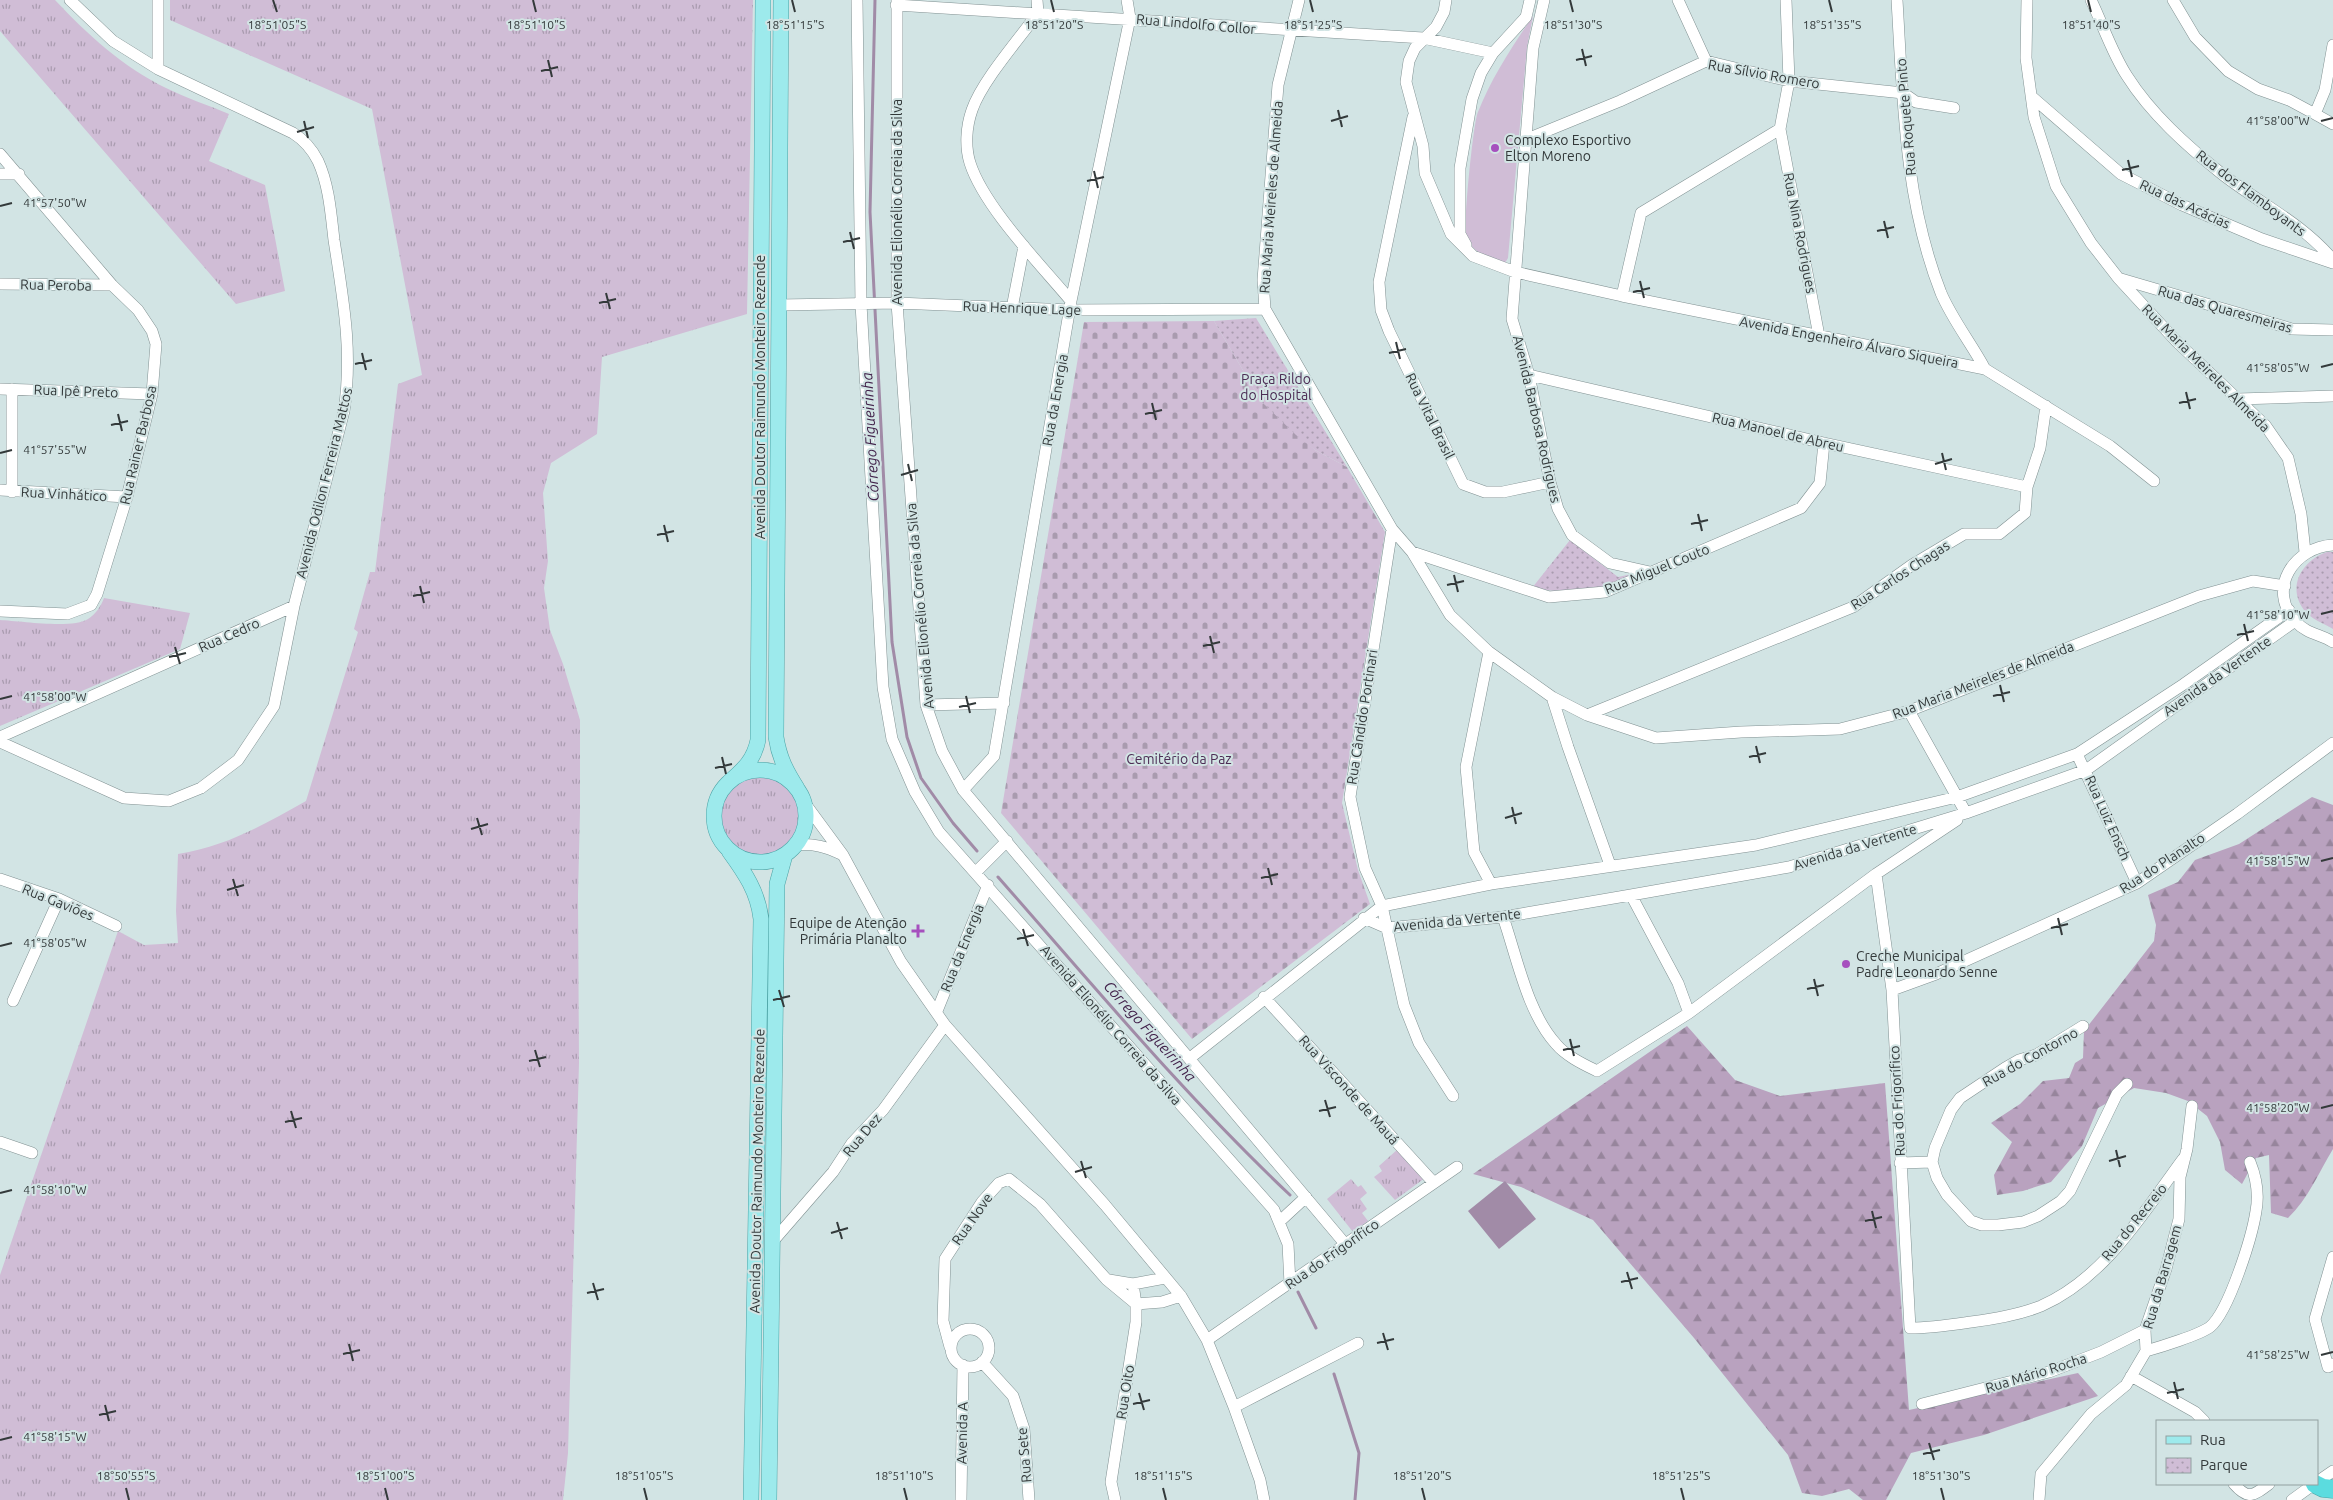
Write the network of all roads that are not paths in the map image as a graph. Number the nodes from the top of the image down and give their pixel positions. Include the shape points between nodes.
1 (70, 0) edge
2 (158, 0) edge
3 (764, 0) edge
4 (781, 0) edge
5 (857, 0) edge
6 (1037, 0) edge
7 (1127, 0) edge
8 (1299, 0) edge
9 (1446, 0) edge
10 (1520, 0) edge
11 (1530, 0) edge
12 (1544, 0) edge
13 (1678, 0) edge
14 (1786, 0) edge
15 (1897, 0) edge
16 (2027, 0) edge
17 (2091, 0) edge
18 (2173, 0) edge
19 (896, 2) edge
20 (916, 3) edge
21 (1038, 13) junction
22 (1526, 17) junction
23 (1130, 18) junction
24 (1290, 31) junction
25 (1423, 38) junction
26 (2333, 45) edge
27 (1493, 53) junction
28 (1706, 61) junction
29 (158, 69) junction
30 (1789, 81) junction
31 (1903, 93) junction
32 (2032, 97) junction
33 (1954, 108) dead end
34 (1414, 114) junction
35 (2315, 114) junction
36 (2333, 124) edge
37 (1780, 129) junction
38 (1527, 139) junction
39 (0, 154) edge
40 (0, 174) edge
41 (19, 174) junction
42 (1024, 246) junction
43 (1473, 256) junction
44 (2333, 262) edge
45 (1515, 272) junction
46 (2119, 279) junction
47 (0, 284) edge
48 (112, 286) junction
49 (1622, 296) junction
50 (897, 303) junction
51 (861, 304) junction
52 (779, 305) junction
53 (1071, 305) junction
54 (1012, 308) junction
55 (1265, 309) junction
56 (2333, 330) edge
57 (1819, 336) junction
58 (1985, 369) junction
59 (1529, 375) junction
60 (0, 389) edge
61 (12, 389) junction
62 (152, 394) junction
63 (2333, 396) edge
64 (2238, 399) junction
65 (2046, 406) junction
66 (1824, 443) junction
67 (2154, 481) dead end
68 (1550, 482) junction
69 (2028, 487) junction
70 (6, 491) edge
71 (128, 497) junction
72 (1392, 529) junction
73 (2333, 545) edge
74 (1412, 552) junction
75 (2305, 552) junction
76 (1650, 572) junction
77 (2285, 586) junction
78 (294, 606) junction
79 (2289, 610) junction
80 (0, 611) edge
81 (2295, 621) junction
82 (2330, 640) edge
83 (1489, 652) junction
84 (1552, 697) junction
85 (1004, 703) junction
86 (926, 705) junction
87 (1909, 711) junction
88 (1587, 715) junction
89 (0, 737) edge
90 (0, 742) edge
91 (2333, 743) edge
92 (2077, 754) junction
93 (2086, 770) junction
94 (728, 782) junction
95 (963, 790) junction
96 (801, 795) junction
97 (1957, 797) junction
98 (1966, 814) junction
99 (1007, 841) junction
100 (729, 850) junction
101 (791, 850) junction
102 (843, 855) junction
103 (1610, 866) junction
104 (976, 872) junction
105 (1876, 874) junction
106 (0, 879) edge
107 (2137, 883) junction
108 (1491, 884) junction
109 (988, 885) junction
110 (1631, 895) junction
111 (59, 899) junction
112 (1382, 906) junction
113 (1503, 917) junction
114 (1364, 918) junction
115 (116, 926) dead end
116 (1387, 928) junction
117 (1892, 990) junction
118 (1264, 997) junction
119 (13, 1002) dead end
120 (937, 1012) junction
121 (1689, 1013) junction
122 (945, 1025) junction
123 (2083, 1026) dead end
124 (1190, 1058) junction
125 (2127, 1084) dead end
126 (1452, 1096) dead end
127 (2192, 1106) dead end
128 (0, 1142) edge
129 (32, 1153) dead end
130 (2183, 1159) junction
131 (1932, 1162) junction
132 (2250, 1162) dead end
133 (1900, 1163) junction
134 (1457, 1167) dead end
135 (1434, 1182) junction
136 (1306, 1197) junction
137 (1279, 1222) junction
138 (774, 1240) junction
139 (1346, 1245) junction
140 (2333, 1257) edge
141 (1165, 1278) junction
142 (1107, 1280) junction
143 (1133, 1284) junction
144 (1290, 1284) junction
145 (1181, 1296) junction
146 (1136, 1304) junction
147 (1910, 1328) joint
148 (2145, 1330) junction
149 (1207, 1340) junction
150 (1358, 1343) dead end
151 (950, 1347) junction
152 (2146, 1351) junction
153 (982, 1362) junction
154 (963, 1366) junction
155 (2330, 1366) edge
156 (2132, 1376) junction
157 (1922, 1404) dead end
158 (1234, 1407) junction
159 (2203, 1420) edge
160 (2333, 1471) edge
161 (2318, 1481) edge
162 (2235, 1485) edge
163 (2267, 1485) edge
164 (2312, 1485) edge
165 (2318, 1485) edge
166 (2333, 1490) edge
167 (751, 1500) edge
168 (769, 1500) edge
169 (961, 1500) edge
170 (1028, 1500) edge
171 (1115, 1500) edge
172 (1264, 1500) edge
173 (2039, 1500) edge
174 (2292, 1500) edge
175 (2321, 1500) edge

1 - 29 street, Avenida Odilon Ferreira Mattos via 113,41
2 - 29 street
3 - 94 main road, Avenida Doutor Raimundo Monteiro Rezende via 758,740 756,754 746,768
4 - 52 main road, Avenida Doutor Raimundo Monteiro Rezende
5 - 51 street, Avenida Elionélio Correia da Silva
6 - 21 street
7 - 23 street, Rua da Energia
8 - 24 street, Rua Maria Meireles de Almeida
9 - 25 street via 1436,27
10 - 22 street
11 - 22 street
12 - 38 street, Avenida Barbosa Rodrigues via 1532,48
13 - 28 street
14 - 30 street
15 - 31 street, Rua Roquete Pinto
16 - 32 street, Rua Maria Meireles Almeida via 2026,58
17 - 44 street, Rua dos Flamboyants via 2126,74 2147,104 2173,132 2223,174 2288,219
18 - 35 street via 2195,37 2228,71 2258,90 2289,100
19 - 20 street, Rua Lindolfo Collor
19 - 50 street, Avenida Elionélio Correia da Silva
20 - 21 street, Rua Lindolfo Collor
21 - 23 street, Rua Lindolfo Collor
21 - 42 street via 978,98 967,137 970,162 978,181
22 - 27 street
23 - 24 street, Rua Lindolfo Collor
23 - 53 street, Rua da Energia
24 - 25 street, Rua Lindolfo Collor
24 - 55 street, Rua Maria Meireles de Almeida via 1278,84 1263,280
25 - 27 street, Rua Lindolfo Collor
25 - 34 street via 1406,72
26 - 35 street via 2325,90
27 - 43 street via 1481,73 1472,99 1460,168 1460,234
28 - 30 street, Rua Sílvio Romero
28 - 38 street, Rua Sílvio Romero
29 - 78 street, Avenida Odilon Ferreira Mattos via 303,139 318,162 327,192 347,321 349,381
30 - 31 street, Rua Sílvio Romero
30 - 37 street
31 - 33 street, Rua Sílvio Romero via 1916,102
31 - 58 street, Rua Roquete Pinto via 1907,159 1921,233 1942,294
32 - 44 street, Rua das Acácias via 2121,174 2182,205 2253,235
32 - 46 street, Rua Maria Meireles Almeida via 2034,116 2056,186 2091,243
34 - 43 street via 1423,146 1425,173 1451,234
34 - 68 street, Rua Vital Brasil via 1379,282 1381,310 1463,484 1485,492 1503,492
35 - 36 street
37 - 49 street via 1641,213
37 - 57 street, Rua Nina Rodrigues
38 - 45 street, Avenida Barbosa Rodrigues
39 - 41 street, Rua Rainer Barbosa
40 - 41 street
41 - 48 street, Rua Rainer Barbosa
42 - 53 street
42 - 54 street
43 - 45 street, Avenida Engenheiro Álvaro Siqueira
45 - 49 street, Avenida Engenheiro Álvaro Siqueira
45 - 59 street, Avenida Barbosa Rodrigues via 1512,319
46 - 56 street, Rua das Quaresmeiras via 2292,329
46 - 64 street, Rua Maria Meireles Almeida via 2177,342
47 - 48 street, Rua Peroba
48 - 62 street, Rua Rainer Barbosa via 138,310 152,330 156,344
49 - 57 street, Avenida Engenheiro Álvaro Siqueira
50 - 51 street, Rua Henrique Lage
50 - 54 street, Rua Henrique Lage
50 - 86 street, Avenida Elionélio Correia da Silva
51 - 52 street, Rua Henrique Lage
51 - 104 street, Avenida Elionélio Correia da Silva via 884,687 892,739 915,792 938,832
52 - 96 main road, Avenida Doutor Raimundo Monteiro Rezende via 776,737 784,768
53 - 54 street, Rua Henrique Lage
53 - 55 street, Rua Henrique Lage
53 - 85 street, Rua da Energia
55 - 72 street, Rua Maria Meireles de Almeida
57 - 58 street, Avenida Engenheiro Álvaro Siqueira
58 - 65 street, Avenida Engenheiro Álvaro Siqueira
59 - 66 street, Rua Manoel de Abreu
59 - 68 street, Avenida Barbosa Rodrigues
60 - 61 street, Rua Ipê Preto
61 - 62 street, Rua Ipê Preto
61 - 70 street
62 - 71 street, Rua Rainer Barbosa
63 - 64 street
64 - 75 street, Rua Maria Meireles Almeida via 2265,425 2288,458 2301,514
65 - 67 street, Avenida Engenheiro Álvaro Siqueira via 2110,446
65 - 69 street, Rua Carlos Chagas via 2040,448
66 - 69 street, Rua Manoel de Abreu
66 - 76 street, Rua Miguel Couto via 1820,483 1801,508
68 - 76 street, Avenida Barbosa Rodrigues via 1558,509 1572,535 1610,563
69 - 88 street, Rua Carlos Chagas via 2025,513 1999,534 1964,534 1912,565 1853,607
70 - 71 street, Rua Vinhático
71 - 80 street, Rua Rainer Barbosa via 91,605 67,614
72 - 74 street, Rua Maria Meireles de Almeida
72 - 112 street, Rua Cândido Portinari via 1350,797 1365,868
73 - 75 street
74 - 76 street, Rua Miguel Couto via 1549,597 1605,592
74 - 83 street, Rua Maria Meireles de Almeida via 1450,615
75 - 77 street via 2292,567
77 - 79 street
77 - 87 street, Rua Maria Meireles de Almeida via 2253,581 2199,596
78 - 89 street, Rua Cedro
78 - 90 street, Avenida Odilon Ferreira Mattos via 274,706 238,760 201,788 169,801 124,798
79 - 81 street
79 - 92 street, Avenida da Vertente
81 - 82 street via 2315,635
81 - 93 street, Avenida da Vertente
83 - 84 street, Rua Maria Meireles de Almeida
83 - 108 street via 1466,767 1474,852
84 - 88 street, Rua Maria Meireles de Almeida
84 - 103 street
85 - 86 street
85 - 95 street, Rua da Energia via 994,756
86 - 95 street, Avenida Elionélio Correia da Silva via 942,751
87 - 88 street, Rua Maria Meireles de Almeida via 1840,730 1656,738
87 - 97 street
91 - 107 street, Rua do Planalto
92 - 93 street, Rua Luiz Ensch
92 - 97 street, Avenida da Vertente
93 - 98 street, Avenida da Vertente
93 - 107 street, Rua Luiz Ensch
94 - 96 main road via 752,770 766,770 783,776
94 - 100 main road, Avenida Doutor Raimundo Monteiro Rezende via 719,794 714,824
95 - 99 street, Avenida Elionélio Correia da Silva
96 - 101 main road, Avenida Doutor Raimundo Monteiro Rezende via 806,817 803,832
96 - 102 street
97 - 98 street
97 - 103 street, Avenida da Vertente via 1756,845
98 - 105 street
98 - 110 street, Avenida da Vertente via 1789,867
99 - 104 street
99 - 124 street, Avenida Elionélio Correia da Silva
100 - 101 main road via 754,862 767,862
100 - 167 main road, Avenida Doutor Raimundo Monteiro Rezende via 759,901 761,919
101 - 102 street via 809,844 824,846
101 - 138 main road, Avenida Doutor Raimundo Monteiro Rezende via 777,884
102 - 120 street via 900,962
103 - 108 street, Avenida da Vertente
104 - 109 street, Avenida Elionélio Correia da Silva
105 - 117 street, Rua do Frigorífico
105 - 121 street
106 - 111 street, Rua Gaviões
107 - 117 street, Rua do Planalto via 1945,970
108 - 112 street, Avenida da Vertente
109 - 120 street, Rua da Energia
109 - 137 street, Avenida Elionélio Correia da Silva via 1274,1210
110 - 113 street, Avenida da Vertente
110 - 121 street via 1678,983
111 - 115 street, Rua Gaviões
111 - 119 street
112 - 114 street, Avenida da Vertente
112 - 116 street, Rua Cândido Portinari
113 - 116 street, Avenida da Vertente
113 - 121 street via 1536,1017 1556,1045 1582,1064 1597,1071
114 - 116 street, Avenida da Vertente
114 - 118 street, Avenida da Vertente
116 - 126 street, Rua Cândido Portinari via 1404,1005 1416,1036
117 - 133 street, Rua do Frigorífico
118 - 124 street, Avenida da Vertente
118 - 135 street, Rua Visconde de Mauá
120 - 122 street
122 - 138 street, Rua Dez via 883,1110
122 - 141 street via 1105,1204
123 - 131 street, Rua do Contorno via 2036,1055 2005,1068 1960,1098 1939,1136
124 - 136 street, Avenida Elionélio Correia da Silva
125 - 131 street via 2117,1094 2070,1191 2051,1208 2023,1222 1998,1226 1971,1221 1947,1195
127 - 130 street, Rua da Barragem
128 - 129 street
130 - 147 street, Rua do Recreio via 2108,1256 2083,1280 2060,1295 2041,1306 1999,1318 1934,1328
130 - 148 street, Rua da Barragem via 2179,1219
131 - 133 street
132 - 152 street via 2256,1189 2256,1211 2234,1284 2219,1317 2209,1328
133 - 147 street, Rua do Frigorífico
134 - 135 street, Rua do Frigorífico
135 - 139 street, Rua do Frigorífico
136 - 137 street
136 - 139 street, Avenida Elionélio Correia da Silva
137 - 144 street, Avenida Elionélio Correia da Silva via 1288,1244
138 - 168 main road, Avenida Doutor Raimundo Monteiro Rezende
139 - 144 street, Rua do Frigorífico
140 - 155 street via 2315,1319
141 - 143 street
141 - 145 street
142 - 143 street
142 - 146 street, Rua Nove
142 - 151 street, Rua Nove via 1040,1204 1009,1179 998,1182 945,1259 943,1321
143 - 146 street, Rua Oito
144 - 149 street, Rua do Frigorífico
145 - 146 street via 1162,1302
145 - 149 street
146 - 171 street, Rua Oito via 1136,1322 1111,1482
148 - 152 street, Rua da Barragem
148 - 157 street, Rua Mário Rocha via 2101,1352 2049,1372
149 - 158 street
150 - 158 street
151 - 153 street via 959,1331 965,1328 978,1330 989,1345
151 - 154 street via 954,1358
152 - 156 street
153 - 154 street via 973,1367
153 - 170 street, Rua Sete via 1013,1396 1024,1429
154 - 169 street, Avenida A
156 - 159 street via 2195,1412
156 - 173 street via 2126,1385 2091,1414 2041,1474
158 - 172 street
160 - 161 street
162 - 163 street via 2249,1495
164 - 174 street
165 - 166 highway
166 - 175 highway

